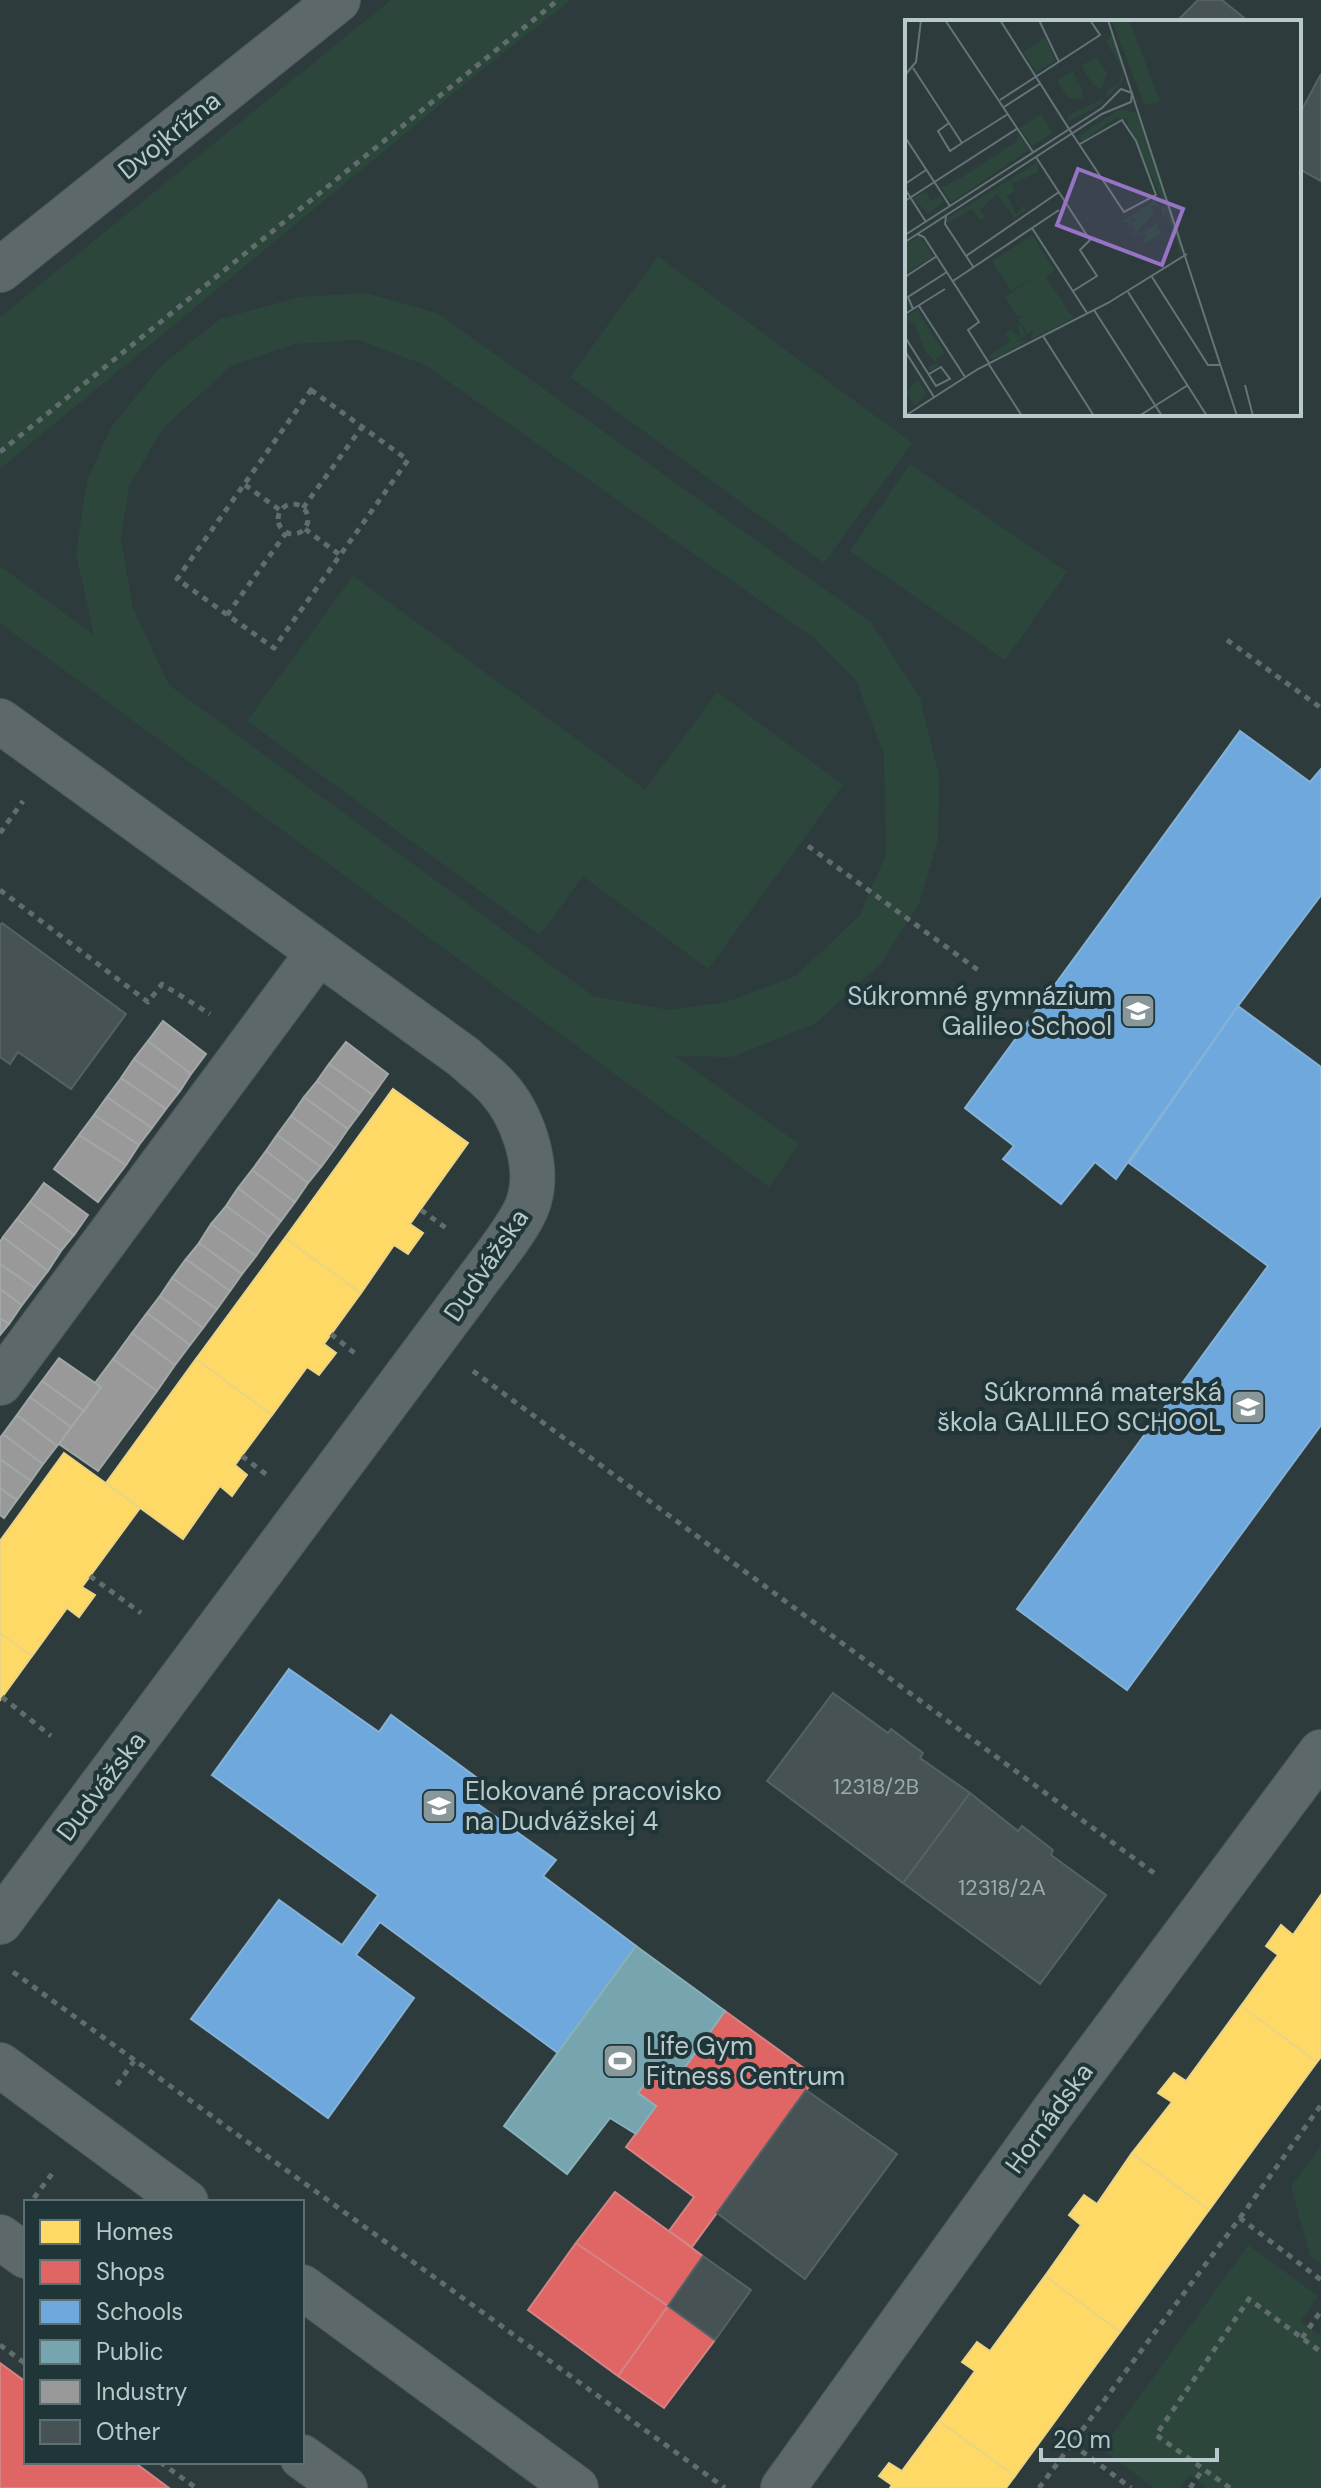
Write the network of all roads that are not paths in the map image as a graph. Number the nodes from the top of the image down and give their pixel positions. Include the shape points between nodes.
1 (338, 0) edge
2 (0, 270) edge
3 (0, 721) edge
4 (318, 953) junction
5 (0, 1383) edge
6 (1321, 1752) edge
7 (0, 1922) edge
8 (0, 2065) edge
9 (183, 2200) edge
10 (0, 2237) edge
11 (24, 2255) edge
12 (304, 2288) edge
13 (304, 2458) edge
14 (345, 2488) edge
15 (576, 2488) edge
16 (783, 2488) edge

1 - 2 street, Dvojkrížna
3 - 4 street, Dudvážska
4 - 5 street
4 - 7 street, Dudvážska via 498,1087 520,1124 531,1160 529,1203 451,1318
6 - 16 street, Hornádska
8 - 9 street
10 - 11 street
12 - 15 street
13 - 14 street

